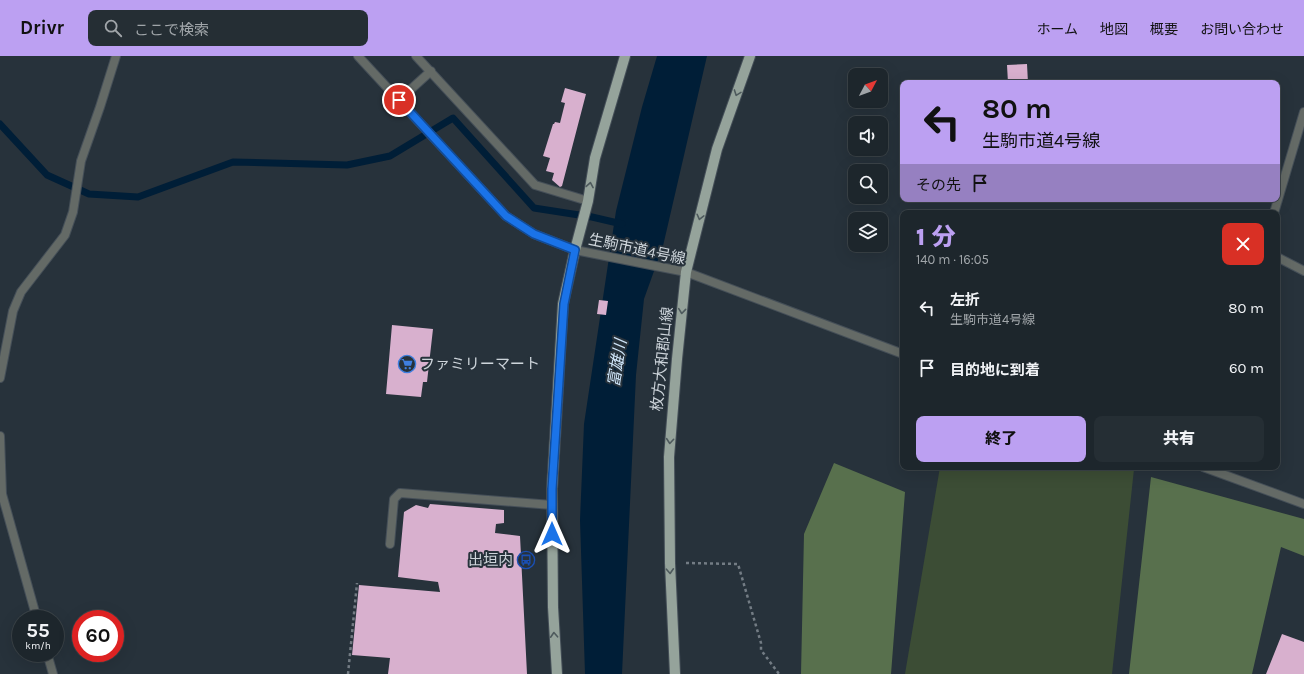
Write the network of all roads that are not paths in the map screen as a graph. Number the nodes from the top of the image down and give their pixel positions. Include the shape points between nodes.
1 (116, 56) edge
2 (358, 56) edge
3 (416, 56) edge
4 (625, 56) edge
5 (750, 56) edge
6 (431, 71) junction
7 (399, 100) junction
8 (1304, 113) edge
9 (1280, 193) edge
10 (588, 200) junction
11 (575, 250) junction
12 (1280, 259) edge
13 (686, 272) junction
14 (1304, 272) edge
15 (900, 353) edge
16 (0, 378) edge
17 (0, 436) edge
18 (1211, 470) edge
19 (1304, 504) edge
20 (552, 506) junction
21 (390, 544) dead end
22 (34, 610) edge
23 (50, 662) edge
24 (53, 674) edge
25 (557, 674) edge
26 (675, 674) edge

1 - 16 street via 82,161 73,212 65,235 21,292 13,310
2 - 7 street, 生駒市道4号線
3 - 6 street
10 -> 4 main road via 595,158
5 -> 13 main road, 枚方大和郡山線 via 717,149
6 - 7 street
6 - 10 street via 535,185
7 - 11 street, 生駒市道4号線 via 506,216 534,234
8 - 9 street
10 - 11 main road
11 - 13 street, 生駒市道4号線
11 - 20 main road via 564,304
12 - 14 street
13 - 15 street, 生駒市道4号線
13 -> 26 main road, 枚方大和郡山線 via 669,457
17 - 22 street via 2,494
18 - 19 street
20 - 21 street via 400,493 394,499
25 -> 20 main road via 553,607
23 - 24 street

